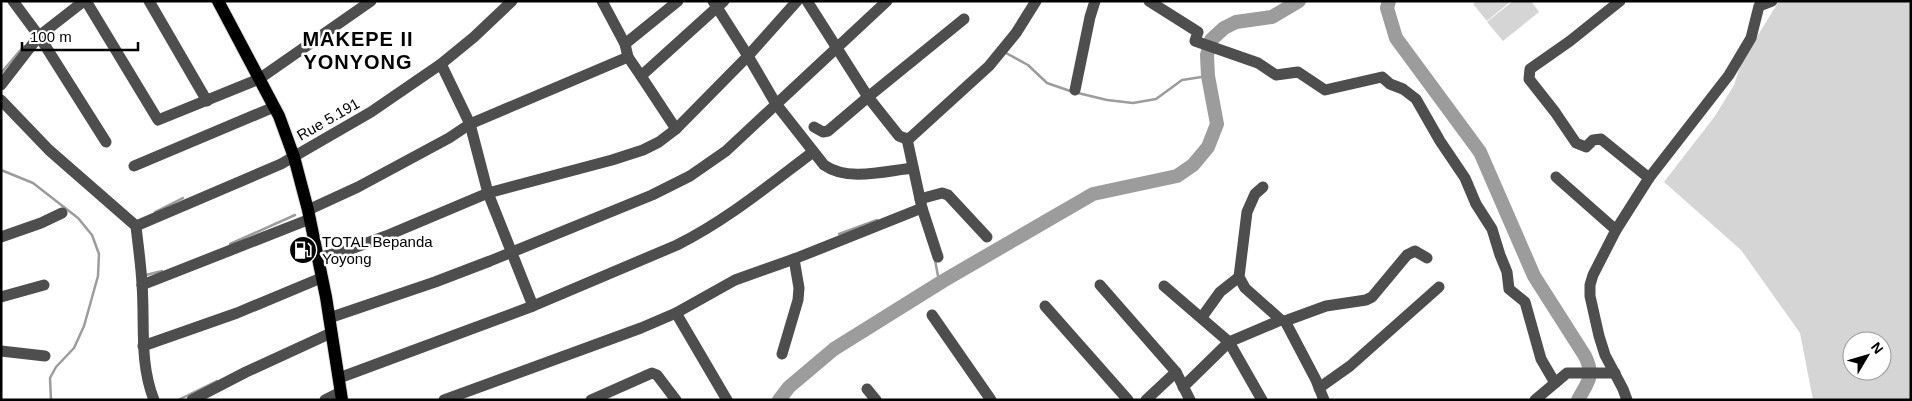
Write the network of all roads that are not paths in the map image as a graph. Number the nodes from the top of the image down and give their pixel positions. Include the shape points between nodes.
1 (12, 1) edge
2 (85, 1) edge
3 (149, 1) edge
4 (371, 1) edge
5 (512, 1) edge
6 (602, 1) edge
7 (678, 1) edge
8 (797, 1) edge
9 (807, 1) edge
10 (888, 1) edge
11 (1036, 1) edge
12 (1095, 1) edge
13 (1149, 1) edge
14 (1620, 1) edge
15 (1772, 1) edge
16 (220, 2) edge
17 (718, 4) edge
18 (964, 19) dead end
19 (39, 36) junction
20 (625, 44) junction
21 (836, 49) junction
22 (748, 56) junction
23 (628, 57) junction
24 (441, 64) junction
25 (641, 76) junction
26 (259, 79) junction
27 (1, 86) edge
28 (1075, 90) dead end
29 (868, 97) junction
30 (1, 100) edge
31 (207, 101) junction
32 (776, 104) junction
33 (274, 107) junction
34 (470, 124) junction
35 (814, 127) dead end
36 (676, 129) junction
37 (907, 138) junction
38 (106, 142) dead end
39 (813, 152) junction
40 (294, 157) junction
41 (134, 166) dead end
42 (913, 168) junction
43 (1556, 177) dead end
44 (1649, 178) junction
45 (1263, 186) dead end
46 (488, 193) junction
47 (921, 203) junction
48 (62, 213) dead end
49 (309, 214) junction
50 (136, 226) junction
51 (1616, 230) junction
52 (1, 237) edge
53 (987, 237) dead end
54 (512, 251) junction
55 (938, 257) dead end
56 (318, 258) junction
57 (1427, 258) dead end
58 (794, 259) junction
59 (1239, 277) junction
60 (321, 278) junction
61 (44, 285) dead end
62 (142, 285) junction
63 (1100, 285) dead end
64 (1164, 286) dead end
65 (1439, 286) dead end
66 (1, 297) edge
67 (533, 306) junction
68 (1045, 306) dead end
69 (676, 313) junction
70 (932, 314) dead end
71 (1202, 317) junction
72 (329, 318) junction
73 (1283, 321) junction
74 (331, 333) junction
75 (1229, 342) junction
76 (143, 346) junction
77 (1, 350) edge
78 (782, 354) dead end
79 (45, 356) dead end
80 (1176, 372) junction
81 (1615, 373) junction
82 (339, 378) junction
83 (1555, 383) junction
84 (1183, 387) junction
85 (1319, 388) junction
86 (867, 389) dead end
87 (342, 396) edge
88 (154, 400) edge
89 (192, 400) edge
90 (325, 400) edge
91 (444, 400) edge
92 (592, 400) edge
93 (676, 400) edge
94 (727, 400) edge
95 (876, 400) edge
96 (991, 400) edge
97 (1128, 400) edge
98 (1146, 400) edge
99 (1190, 400) edge
100 (1262, 400) edge
101 (1324, 400) edge
102 (1536, 400) edge
103 (1627, 400) edge

1 - 19 street
2 - 19 street
2 - 31 street via 158,120
3 - 31 street
4 - 26 street
5 - 24 street, Rue 5.191
6 - 20 street
7 - 20 street
8 - 22 street
9 - 21 street
10 - 21 street
11 - 37 street via 1016,33 989,66 915,135
12 - 28 street
13 - 83 street via 1198,32 1195,41 1258,63 1276,75 1298,72 1325,90 1382,77 1416,99 1492,229 1507,272 1509,289 1525,302 1542,359
14 - 44 street via 1530,69 1529,79 1576,143 1586,147 1593,140 1601,139
15 - 44 street via 1758,6 1751,38 1729,75
16 - 26 main road
17 - 22 street
17 - 25 street
18 - 29 street
19 - 27 street
19 - 38 street
20 - 23 street
21 - 29 street
21 - 32 street
22 - 32 street
22 - 36 street
23 - 25 street
23 - 34 street
24 - 34 street
24 - 40 street, Rue 5.191 via 371,112
25 - 36 street
26 - 31 street
26 - 33 main road
29 - 35 street via 828,131
29 - 37 street via 899,136
30 - 50 street via 49,150
32 - 39 street
32 - 54 street via 726,151 690,176 652,195
33 - 40 main road
33 - 41 street
34 - 46 street
34 - 49 street
36 - 46 street via 643,150
37 - 42 street
39 - 42 street via 824,165 845,174
39 - 67 street via 745,204 697,235
40 - 49 main road
40 - 50 street, Rue 5.191
42 - 47 street
43 - 51 street
44 - 51 street
45 - 59 street via 1250,202 1247,212
46 - 54 street
46 - 56 street via 386,236
47 - 53 street via 942,193 948,195
47 - 55 street
47 - 58 street
48 - 52 street
49 - 56 main road
49 - 62 street
50 - 62 street
51 - 81 street via 1590,285 1599,336
54 - 67 street
54 - 72 street via 435,282
56 - 60 main road
57 - 73 street via 1415,251 1407,254 1366,300 1326,306
58 - 69 street via 735,280
58 - 78 street via 798,300
59 - 71 street via 1220,292
59 - 73 street via 1245,288
60 - 72 main road
60 - 76 street via 237,314
61 - 66 street
62 - 76 street
63 - 80 street
64 - 71 street
65 - 85 street via 1350,366
67 - 82 street
68 - 97 street
69 - 91 street
69 - 94 street
70 - 96 street
71 - 75 street
72 - 74 main road
73 - 75 street
73 - 85 street
74 - 82 main road
74 - 89 street
75 - 84 street
75 - 100 street
76 - 88 street via 146,378
77 - 79 street
80 - 84 street
80 - 98 street
81 - 83 street via 1567,373
81 - 103 street
82 - 87 main road
83 - 102 street
84 - 99 street
85 - 101 street
86 - 95 street
87 - 90 street
92 - 93 street via 652,373

